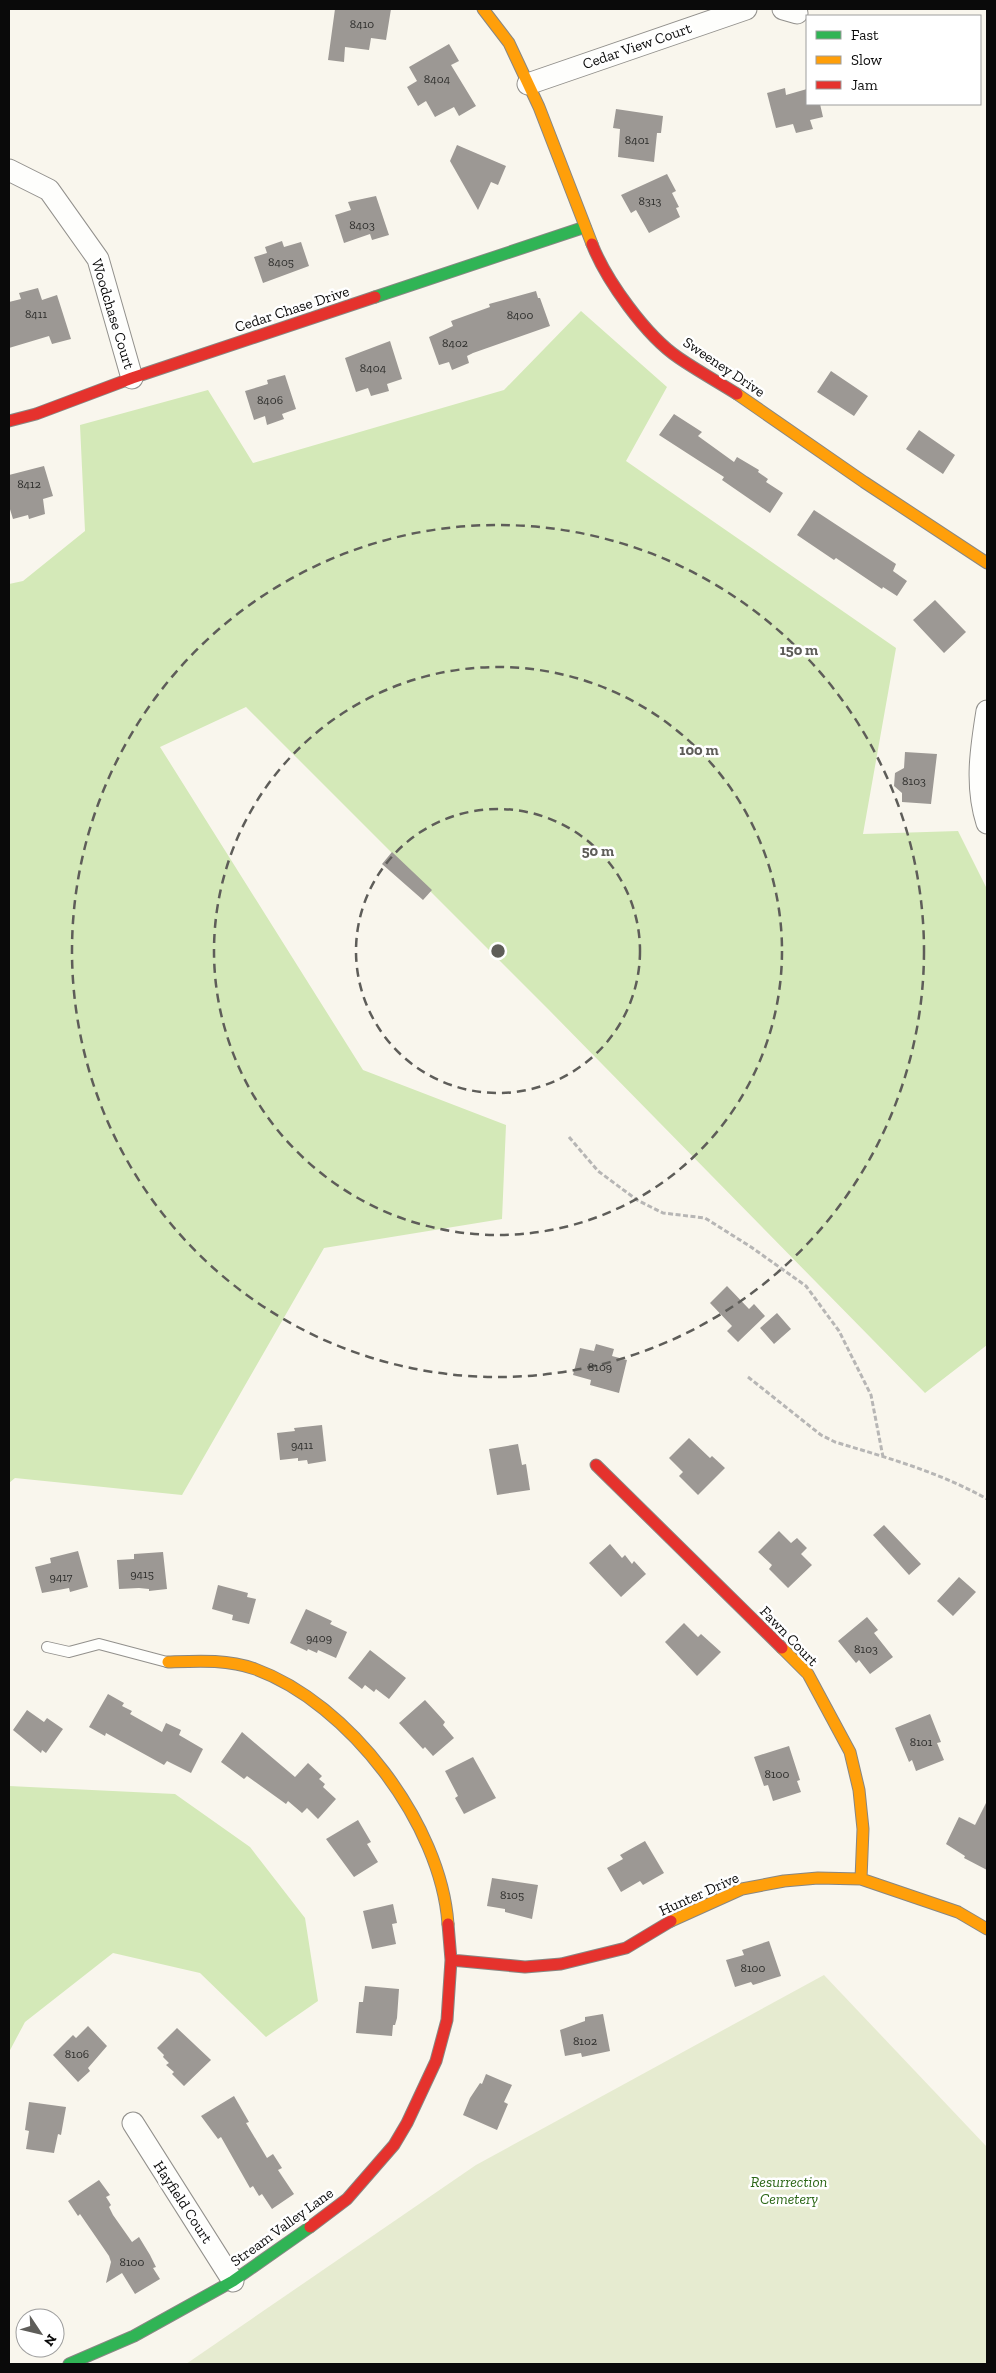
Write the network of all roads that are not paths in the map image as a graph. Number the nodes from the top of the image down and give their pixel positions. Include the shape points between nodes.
1 (483, 9) edge
2 (746, 9) edge
3 (528, 84) junction
4 (9, 170) edge
5 (585, 227) junction
6 (132, 378) junction
7 (9, 421) edge
8 (987, 563) edge
9 (987, 711) edge
10 (987, 823) edge
11 (596, 1465) dead end
12 (47, 1647) dead end
13 (168, 1662) joint
14 (861, 1879) junction
15 (987, 1929) edge
16 (451, 1960) junction
17 (133, 2123) dead end
18 (233, 2281) junction
19 (69, 2364) edge

1 - 3 street, Sweeney Drive via 509,43
2 - 3 street, Cedar View Court
3 - 5 street, Sweeney Drive via 540,107
4 - 6 street, Woodchase Court via 49,190 98,259
5 - 6 street, Cedar Chase Drive
5 - 8 street, Sweeney Drive via 601,267 640,321 677,357 736,393
6 - 7 street, Cedar Chase Drive
9 - 10 street via 979,756
11 - 14 street, Fawn Court via 808,1674 850,1752 859,1790 863,1829
12 - 13 lane via 69,1652 98,1644
13 - 16 street, Stream Valley Lane via 217,1661 254,1669 294,1688 357,1741 383,1769 410,1807 431,1853 447,1903
14 - 15 street, Hunter Drive via 958,1912
14 - 16 street, Hunter Drive via 818,1878 742,1889 682,1915 626,1948 560,1964 525,1967
16 - 18 street, Stream Valley Lane via 447,2020 436,2061 408,2123 394,2145 347,2199
17 - 18 street, Hayfield Court
18 - 19 street, Stream Valley Lane via 134,2336

